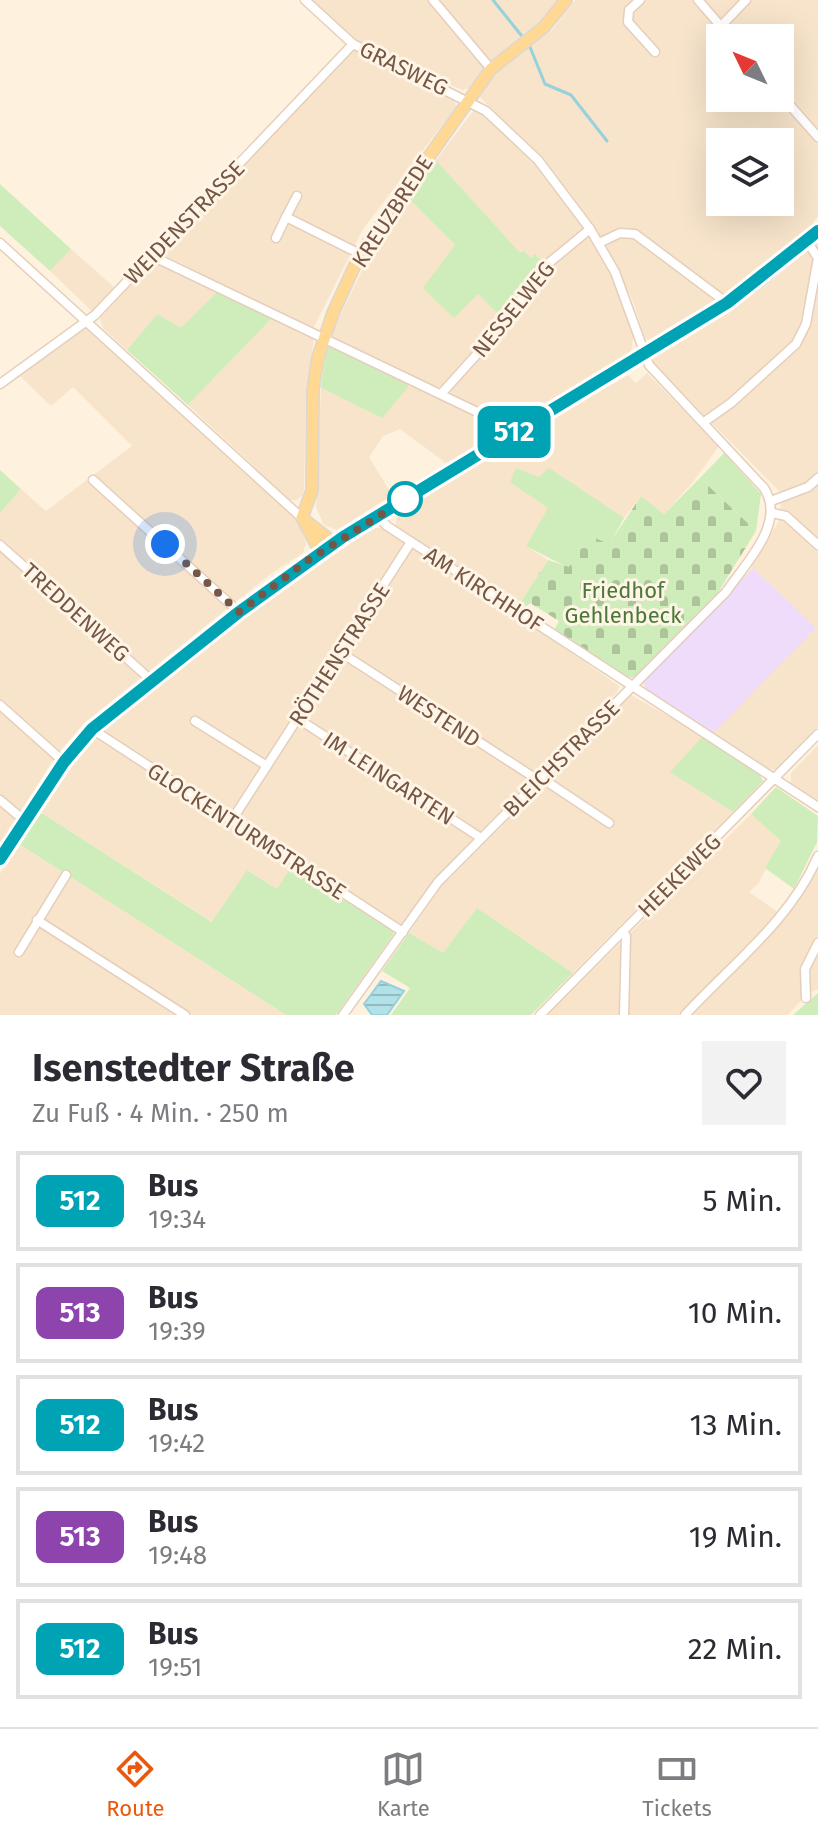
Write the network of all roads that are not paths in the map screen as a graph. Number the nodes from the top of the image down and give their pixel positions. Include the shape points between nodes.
1 (305, 0) edge
2 (433, 0) edge
3 (566, 0) edge
4 (640, 0) edge
5 (698, 0) edge
6 (746, 0) edge
7 (719, 24) edge
8 (723, 24) edge
9 (353, 44) junction
10 (655, 52) dead end
11 (491, 69) junction
12 (469, 100) junction
13 (794, 110) edge
14 (818, 137) edge
15 (297, 196) dead end
16 (286, 217) junction
17 (590, 229) junction
18 (818, 232) edge
19 (276, 238) dead end
20 (807, 241) junction
21 (0, 243) edge
22 (599, 243) junction
23 (360, 254) junction
24 (152, 256) junction
25 (727, 303) junction
26 (87, 322) junction
27 (323, 338) junction
28 (643, 354) junction
29 (0, 384) edge
30 (441, 394) junction
31 (704, 422) junction
32 (510, 434) junction
33 (818, 478) edge
34 (93, 480) dead end
35 (771, 501) junction
36 (772, 513) junction
37 (378, 516) junction
38 (302, 518) junction
39 (411, 542) junction
40 (334, 543) junction
41 (0, 545) edge
42 (818, 545) edge
43 (320, 552) junction
44 (239, 612) junction
45 (340, 652) junction
46 (151, 680) junction
47 (631, 687) junction
48 (0, 705) edge
49 (297, 718) junction
50 (195, 721) dead end
51 (92, 729) junction
52 (818, 734) edge
53 (64, 762) junction
54 (267, 766) junction
55 (539, 779) junction
56 (775, 779) junction
57 (0, 800) edge
58 (818, 807) edge
59 (232, 820) junction
60 (25, 821) junction
61 (609, 823) dead end
62 (481, 838) junction
63 (818, 856) edge
64 (0, 859) edge
65 (66, 875) dead end
66 (37, 920) junction
67 (403, 932) junction
68 (622, 932) junction
69 (818, 943) edge
70 (19, 952) dead end
71 (806, 998) dead end
72 (185, 1015) edge
73 (343, 1015) edge
74 (540, 1015) edge
75 (624, 1015) edge
76 (685, 1015) edge

1 - 9 street, GRASWEG
2 - 11 street
3 - 11 main road, KREUZBREDE via 544,27
4 - 10 street via 629,10 628,22
5 - 7 street
6 - 8 street
9 - 12 street, GRASWEG
9 - 24 street, WEIDENSTRASSE
11 - 12 main road, KREUZBREDE
12 - 17 street, GRASWEG via 512,132
12 - 23 main road, KREUZBREDE
13 - 14 street
15 - 16 street
16 - 19 street
16 - 23 street
17 - 22 street, GRASWEG
17 - 30 street, NESSELWEG via 544,267 506,322
18 - 20 main road
20 - 25 main road
20 - 31 street via 818,258 800,338
21 - 26 street
22 - 25 street via 620,233 635,234
22 - 28 street, GRASWEG via 629,304
23 - 27 main road, KREUZBREDE
24 - 26 street, WEIDENSTRASSE
24 - 27 street
25 - 28 main road
26 - 29 street, WEIDENSTRASSE
26 - 38 street
27 - 30 street
27 - 38 main road, KREUZBREDE via 313,390 312,490
28 - 31 street
28 - 32 main road
30 - 32 street via 496,421
31 - 35 street
32 - 37 main road
33 - 35 street
34 - 44 street
35 - 36 street, BLEICHSTRASSE
36 - 42 street via 786,516
36 - 47 street, BLEICHSTRASSE via 761,542 726,592
37 - 39 street, AM KIRCHHOF
37 - 40 main road
38 - 40 main road
38 - 43 main road
39 - 45 street, RÖTHENSTRASSE
39 - 47 street, AM KIRCHHOF
40 - 43 main road
41 - 46 street, TREDDENWEG
43 - 44 main road
44 - 46 main road
45 - 49 street, RÖTHENSTRASSE
45 - 55 street, WESTEND
46 - 51 main road
47 - 55 street, BLEICHSTRASSE
47 - 56 street, AM KIRCHHOF
48 - 53 street
49 - 54 street, RÖTHENSTRASSE
49 - 62 street, IM LEINGARTEN
50 - 54 street
51 - 53 main road
51 - 59 street, GLOCKENTURMSTRASSE
52 - 56 street, HEEKEWEG
53 - 60 main road
54 - 59 street, RÖTHENSTRASSE
55 - 61 street, WESTEND
55 - 62 street, BLEICHSTRASSE
56 - 58 street, AM KIRCHHOF
56 - 68 street, HEEKEWEG
57 - 60 street
59 - 67 street, GLOCKENTURMSTRASSE
60 - 64 main road
62 - 67 street, BLEICHSTRASSE via 438,882
63 - 76 street via 785,910
65 - 66 street
66 - 70 street
66 - 72 street
67 - 73 street, BLEICHSTRASSE
68 - 74 street, HEEKEWEG
68 - 75 street
69 - 71 street via 805,969

